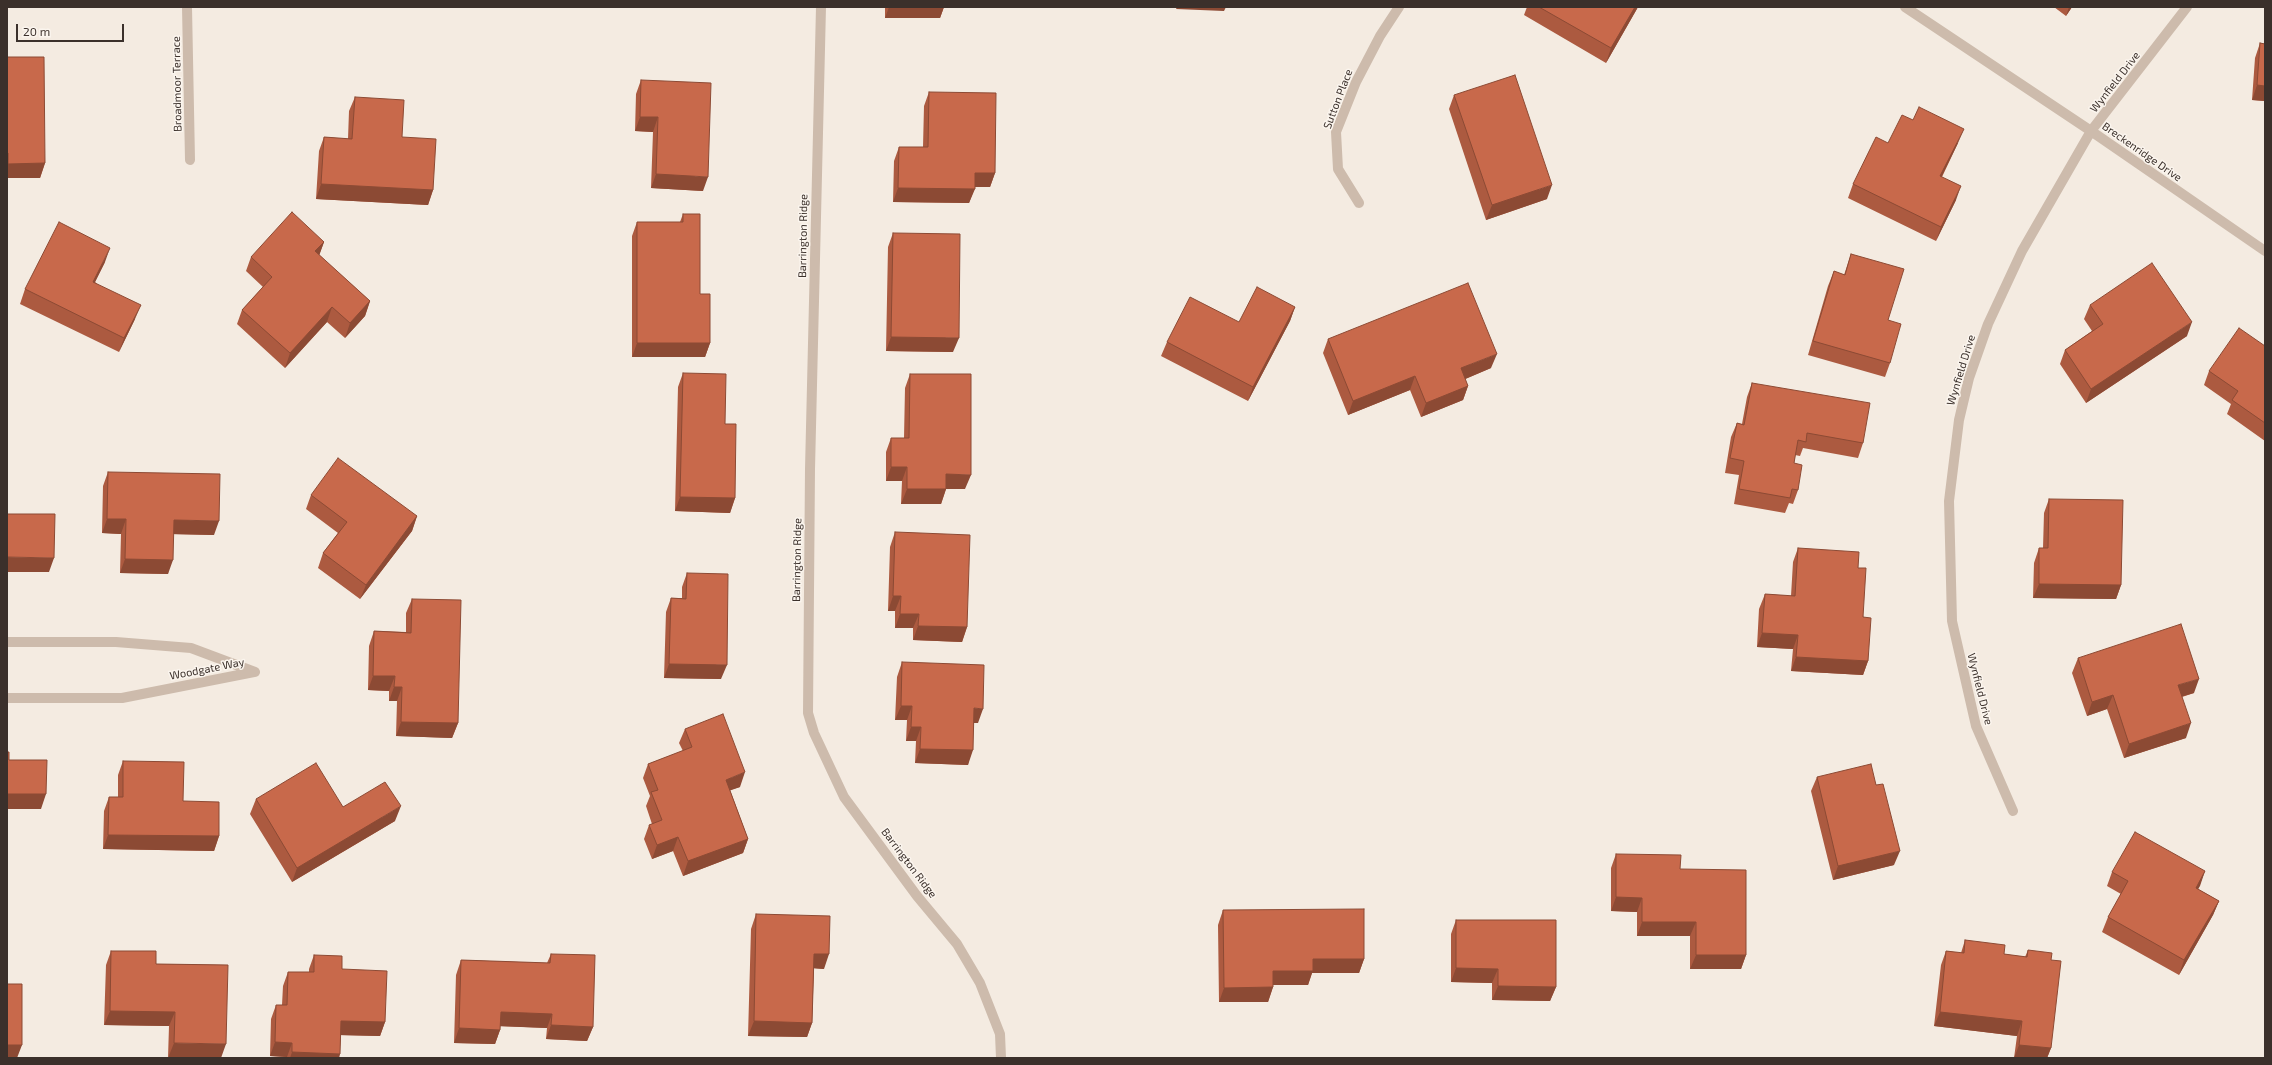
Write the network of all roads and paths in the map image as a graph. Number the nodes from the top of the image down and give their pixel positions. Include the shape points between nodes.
1 (187, 7) edge
2 (820, 7) edge
3 (1399, 7) edge
4 (1905, 7) edge
5 (2187, 7) edge
6 (2091, 131) junction
7 (190, 160) dead end
8 (1359, 203) dead end
9 (2265, 251) edge
10 (7, 642) edge
11 (7, 698) edge
12 (2013, 811) dead end
13 (1001, 1058) edge

1 - 7 street, Broadmoor Terrace
2 - 13 street, Barrington Ridge via 810,469 808,713 814,733 844,797 917,896 957,944 980,983 1000,1034
3 - 8 street, Sutton Place via 1380,36 1356,82 1336,132 1338,169
4 - 6 street, Breckenridge Drive
5 - 6 street, Wynfield Drive
6 - 9 street, Breckenridge Drive
6 - 12 street, Wynfield Drive via 2022,251 1988,324 1969,378 1959,420 1949,501 1952,621 1976,726
10 - 11 street, Woodgate Way via 116,642 191,648 255,672 122,698

